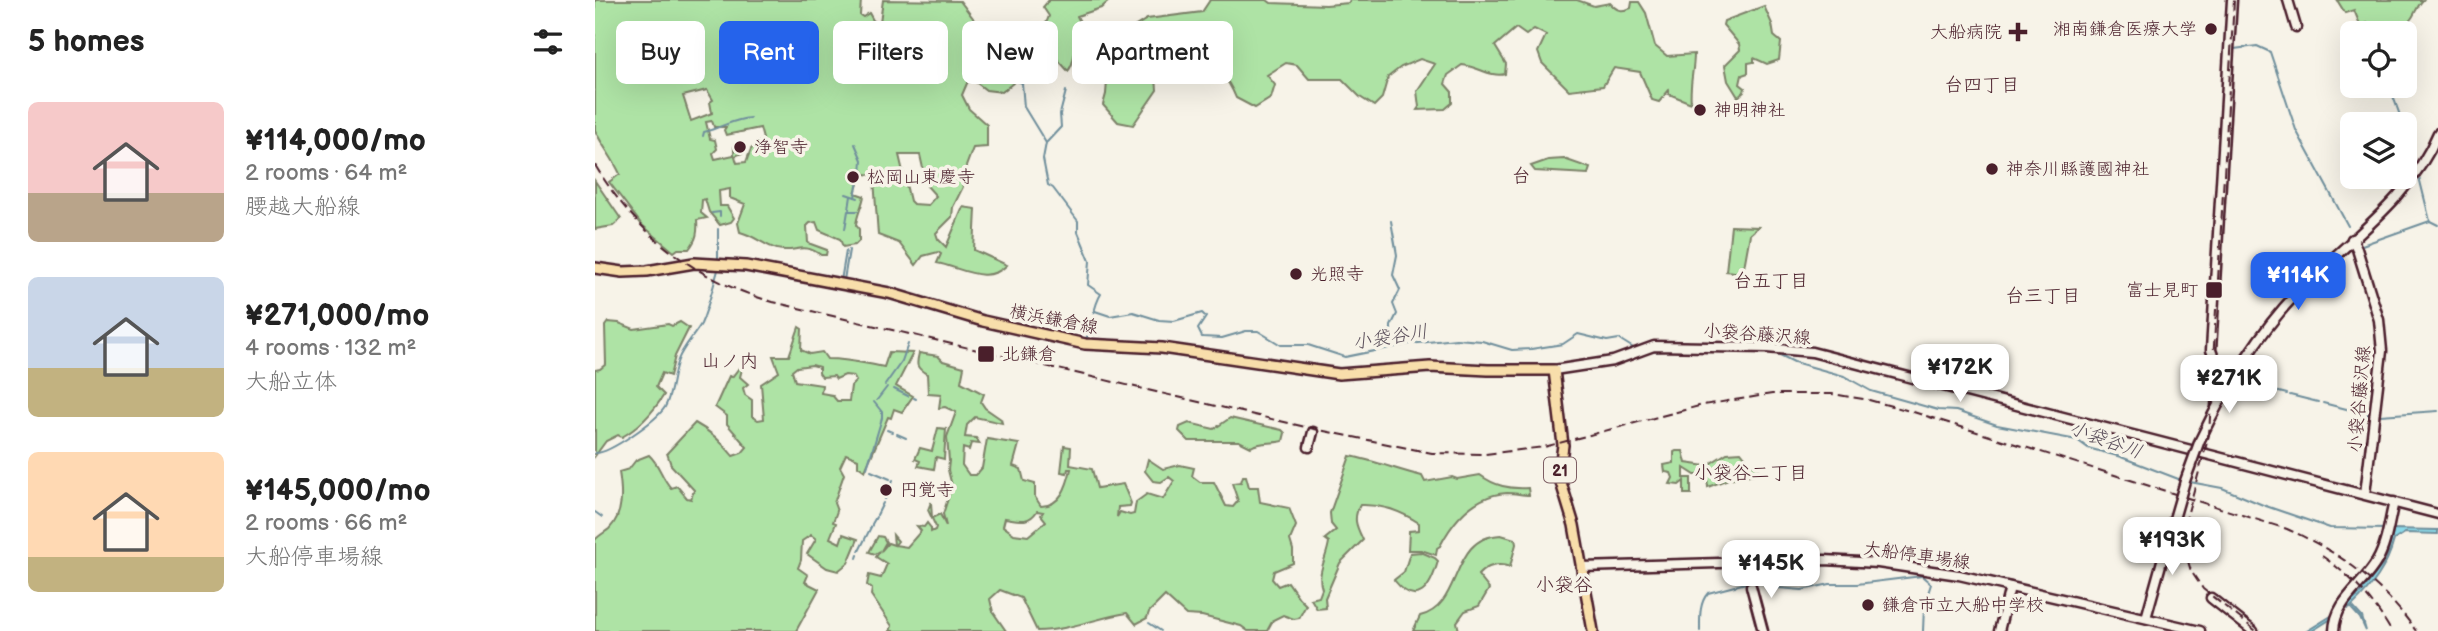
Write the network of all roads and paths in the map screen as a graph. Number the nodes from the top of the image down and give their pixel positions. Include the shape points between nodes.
1 (2232, 0) edge
2 (2288, 0) edge
3 (2296, 27) dead end
4 (2438, 133) edge
5 (2352, 239) junction
6 (595, 268) edge
7 (1554, 370) junction
8 (2235, 377) junction
9 (1313, 432) dead end
10 (1309, 447) dead end
11 (2365, 494) junction
12 (2394, 502) junction
13 (2438, 514) edge
14 (1582, 567) junction
15 (1751, 586) dead end
16 (2010, 587) junction
17 (2211, 598) dead end
18 (2146, 618) junction
19 (1593, 631) edge
20 (1763, 631) edge
21 (1999, 631) edge
22 (2200, 631) edge
23 (2253, 631) edge
24 (2334, 631) edge

1 - 8 main road via 2211,350 2215,361
2 - 3 main road
4 - 5 main road via 2408,184
5 - 8 main road via 2284,306
5 - 11 main road, 小袋谷藤沢線 via 2379,320 2382,351
6 - 7 main road, 横浜鎌倉線 via 630,272 694,263 746,266 889,293 1085,345 1162,348 1339,374 1430,367
7 - 11 main road, 小袋谷藤沢線 via 1613,361 1654,346 1812,352
7 - 14 main road, 21 via 1563,445 1559,476
8 - 18 main road, bridge via 2200,440
9 - 10 main road
11 - 12 main road, 小袋谷藤沢線
12 - 13 main road, 小袋谷藤沢線
12 - 24 main road via 2380,555 2340,606
14 - 16 main road, 大船停車場線 via 1855,562 1940,572
14 - 19 main road, 21
15 - 20 main road
16 - 18 main road, 大船停車場線
16 - 21 main road
17 - 23 main road
18 - 22 main road, 大船停車場線

